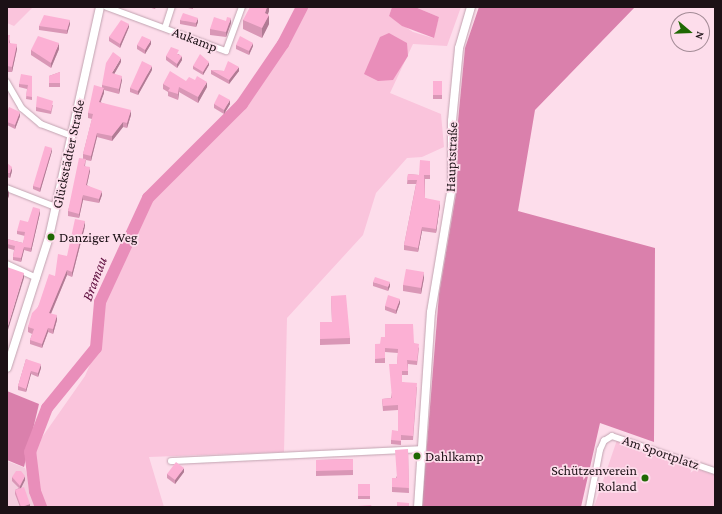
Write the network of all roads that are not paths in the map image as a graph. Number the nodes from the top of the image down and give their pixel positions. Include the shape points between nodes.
1 (100, 7) edge
2 (107, 7) edge
3 (172, 7) edge
4 (242, 7) edge
5 (471, 7) edge
6 (165, 28) junction
7 (7, 82) edge
8 (72, 136) junction
9 (7, 188) edge
10 (56, 207) junction
11 (7, 264) edge
12 (37, 278) junction
13 (7, 368) edge
14 (422, 449) junction
15 (171, 460) dead end
16 (715, 471) edge
17 (418, 507) edge
18 (589, 507) edge

1 - 8 street, Glückstädter Straße
2 - 6 street, Aukamp
3 - 6 street, Aukamp
4 - 6 street, Aukamp via 226,51
5 - 14 street, Hauptstraße via 459,48 452,121 452,186 432,308
7 - 8 street via 22,108 41,124
8 - 10 street, Glückstädter Straße
9 - 10 street
10 - 12 street, Glückstädter Straße
11 - 12 street
12 - 13 street, Glückstädter Straße
14 - 15 street
14 - 17 street
16 - 18 street, Am Sportplatz via 612,436 604,441 600,450

